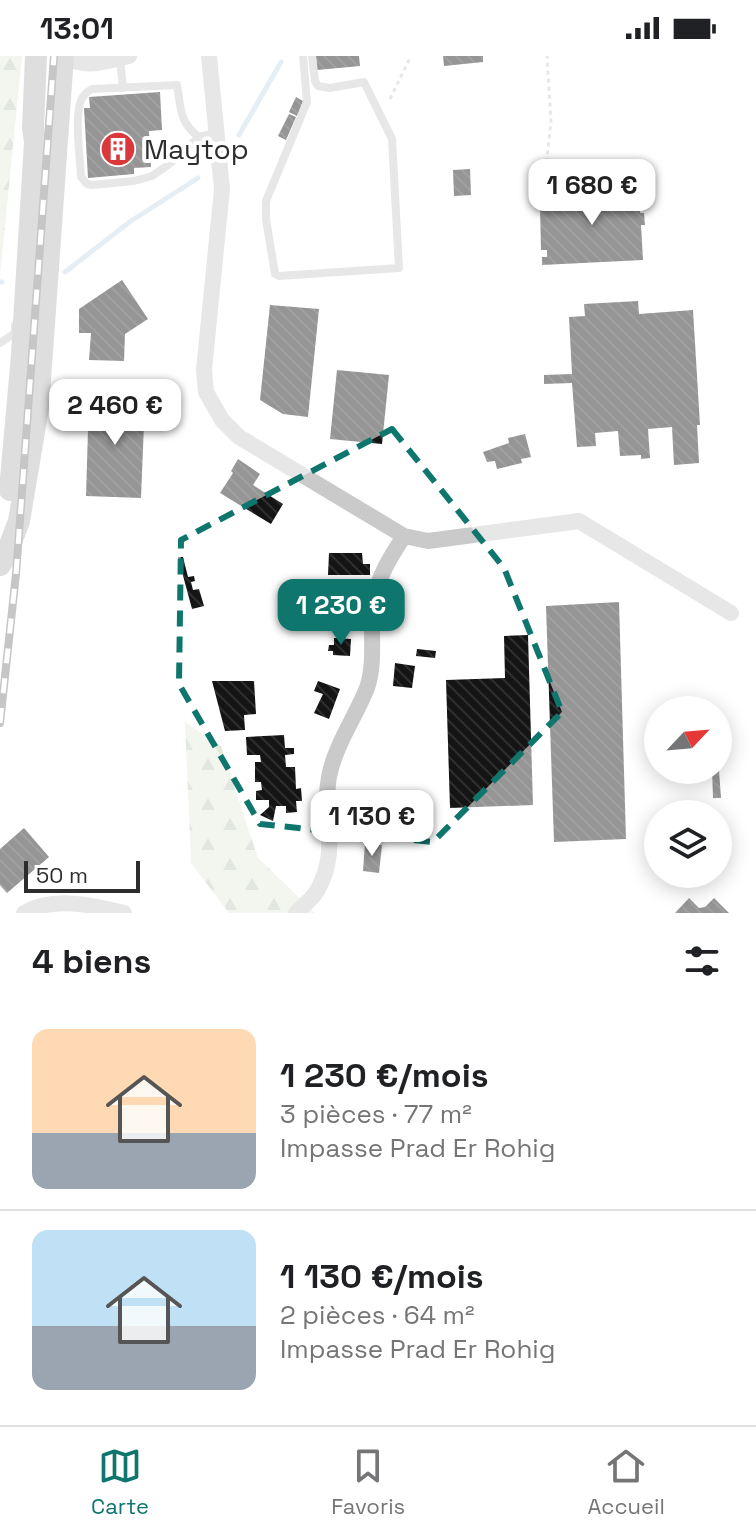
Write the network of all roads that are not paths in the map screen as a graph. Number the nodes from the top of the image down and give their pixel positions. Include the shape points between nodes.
1 (36, 56) edge
2 (209, 56) edge
3 (303, 56) edge
4 (312, 56) edge
5 (124, 57) edge
6 (67, 58) edge
7 (123, 88) junction
8 (207, 135) junction
9 (28, 258) junction
10 (0, 343) edge
11 (0, 534) edge
12 (404, 536) junction
13 (0, 565) edge
14 (731, 613) dead end
15 (24, 913) edge
16 (124, 913) edge
17 (296, 913) edge

1 - 9 main road
2 - 8 street
3 - 4 lane via 307,102 266,201 275,274 399,268 392,139 364,82 318,86
5 - 6 street via 95,63
5 - 7 lane
6 - 13 main road via 38,408 19,521
7 - 8 lane via 177,85 188,129
7 - 8 lane via 92,89 80,102 81,177 87,184 152,176
8 - 12 street via 222,189 206,392 239,437
9 - 10 lane via 20,261 15,333
9 - 11 main road via 13,470
12 - 14 street via 428,541 579,521
12 - 17 street via 386,563 374,597 368,686 331,764 326,791 331,849 325,873 316,893
15 - 16 street via 34,907 83,904

